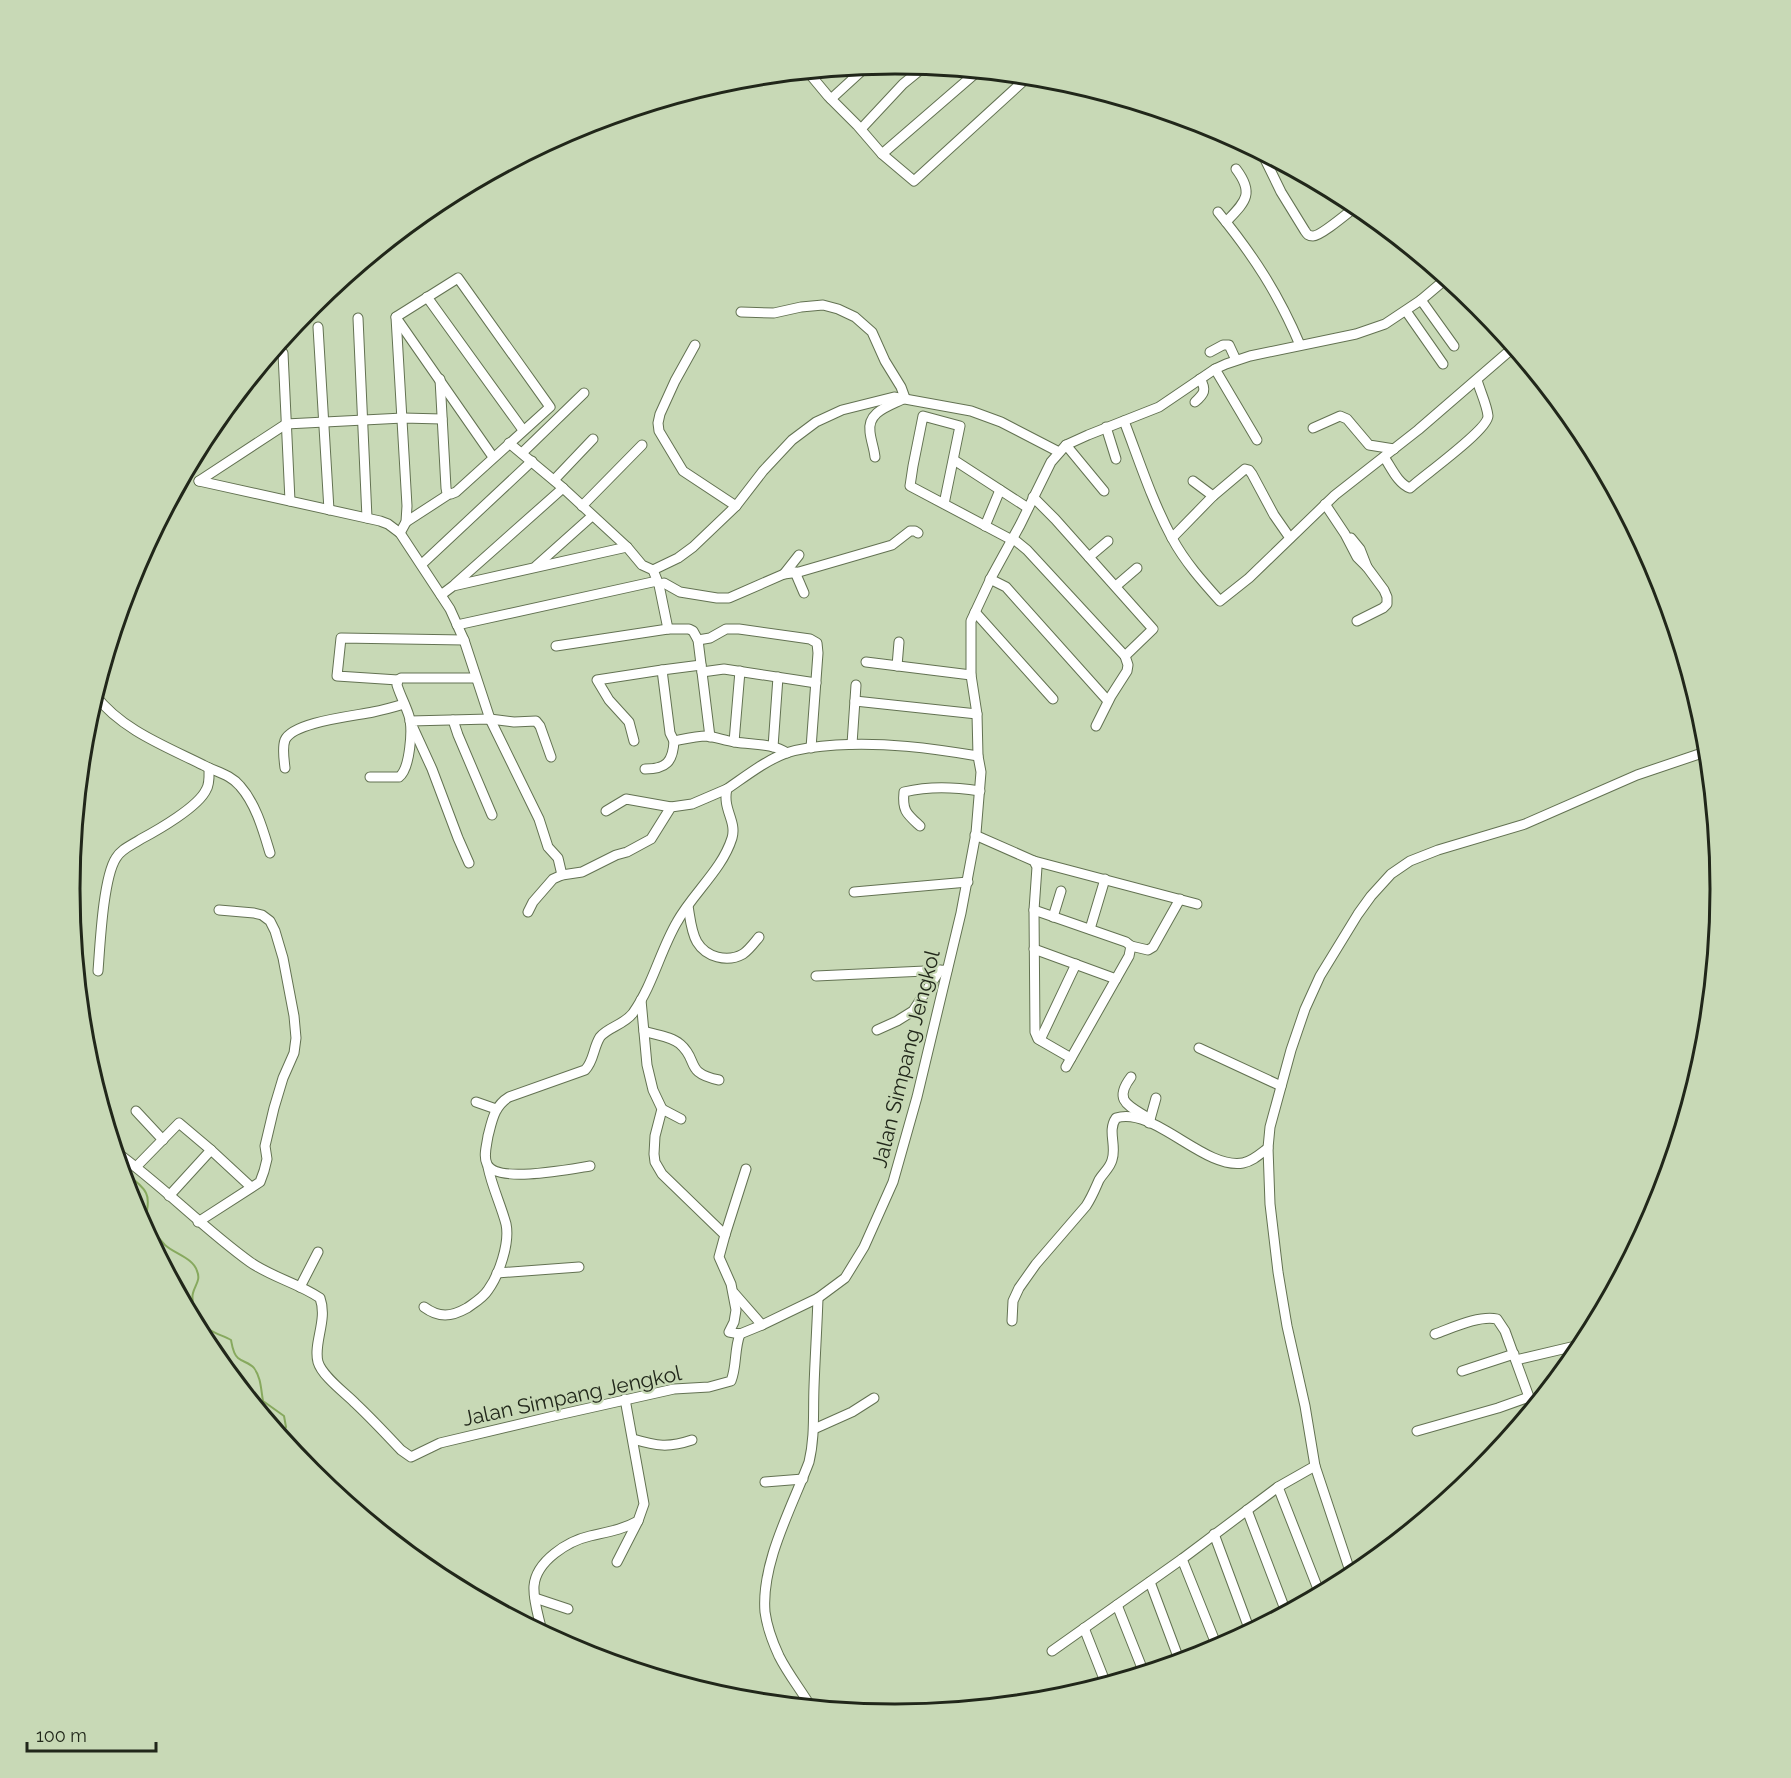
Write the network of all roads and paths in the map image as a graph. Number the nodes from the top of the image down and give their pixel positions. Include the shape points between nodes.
1 (915, 74) edge
2 (857, 75) edge
3 (971, 77) edge
4 (813, 78) edge
5 (1021, 83) edge
6 (831, 99) junction
7 (861, 129) junction
8 (882, 154) junction
9 (1267, 164) edge
10 (1236, 169) dead end
11 (1349, 211) edge
12 (1218, 212) dead end
13 (1226, 222) junction
14 (1441, 283) edge
15 (427, 297) junction
16 (1421, 300) junction
17 (1406, 310) junction
18 (741, 312) dead end
19 (396, 317) junction
20 (358, 318) dead end
21 (318, 327) dead end
22 (695, 345) dead end
23 (1300, 345) junction
24 (1454, 346) dead end
25 (1509, 351) edge
26 (1210, 352) dead end
27 (283, 353) dead end
28 (1236, 360) junction
29 (1443, 364) dead end
30 (1215, 369) junction
31 (1200, 378) junction
32 (440, 379) junction
33 (1477, 380) junction
34 (584, 393) dead end
35 (905, 398) junction
36 (1195, 402) dead end
37 (403, 418) junction
38 (442, 419) junction
39 (363, 420) junction
40 (1124, 421) junction
41 (324, 422) junction
42 (286, 424) junction
43 (1106, 427) junction
44 (1313, 428) dead end
45 (523, 429) junction
46 (593, 439) dead end
47 (1257, 440) dead end
48 (509, 443) junction
49 (642, 445) dead end
50 (1066, 445) junction
51 (1369, 445) junction
52 (1394, 449) junction
53 (1059, 452) junction
54 (522, 453) junction
55 (875, 457) dead end
56 (1384, 457) junction
57 (493, 458) junction
58 (1116, 459) dead end
59 (954, 460) junction
60 (532, 461) junction
61 (1372, 466) junction
62 (554, 480) junction
63 (1193, 481) dead end
64 (563, 488) junction
65 (1000, 490) junction
66 (1104, 490) dead end
67 (449, 494) junction
68 (1213, 496) junction
69 (1033, 497) junction
70 (290, 501) junction
71 (944, 504) junction
72 (1325, 504) junction
73 (582, 506) junction
74 (736, 506) junction
75 (1028, 508) junction
76 (329, 510) junction
77 (592, 516) junction
78 (367, 518) junction
79 (406, 522) junction
80 (985, 526) junction
81 (400, 533) junction
82 (918, 533) dead end
83 (1172, 538) junction
84 (1290, 538) junction
85 (1012, 540) junction
86 (1108, 541) dead end
87 (627, 547) junction
88 (799, 555) dead end
89 (1089, 557) junction
90 (422, 564) junction
91 (534, 568) junction
92 (1137, 568) dead end
93 (653, 570) junction
94 (795, 572) junction
95 (784, 574) junction
96 (990, 579) junction
97 (658, 583) junction
98 (453, 586) junction
99 (1116, 586) junction
100 (804, 593) dead end
101 (441, 595) junction
102 (975, 612) junction
103 (1357, 621) dead end
104 (458, 625) junction
105 (668, 628) junction
106 (464, 640) junction
107 (698, 640) junction
108 (899, 642) dead end
109 (556, 645) dead end
110 (1125, 656) junction
111 (866, 662) dead end
112 (897, 666) junction
113 (701, 668) junction
114 (662, 670) junction
115 (740, 671) junction
116 (971, 675) junction
117 (778, 677) junction
118 (476, 678) junction
119 (398, 680) junction
120 (816, 682) junction
121 (856, 685) dead end
122 (1053, 699) dead end
123 (1108, 701) junction
124 (855, 702) junction
125 (102, 703) edge
126 (404, 704) junction
127 (977, 714) junction
128 (490, 719) junction
129 (453, 720) junction
130 (410, 721) junction
131 (1096, 726) dead end
132 (710, 737) junction
133 (634, 741) dead end
134 (674, 741) junction
135 (734, 742) junction
136 (852, 744) junction
137 (773, 747) junction
138 (811, 748) junction
139 (787, 753) junction
140 (1699, 754) edge
141 (978, 756) junction
142 (551, 757) dead end
143 (208, 768) junction
144 (285, 768) dead end
145 (645, 769) dead end
146 (370, 777) dead end
147 (727, 789) junction
148 (980, 791) junction
149 (671, 807) junction
150 (606, 811) dead end
151 (492, 815) dead end
152 (920, 826) dead end
153 (975, 835) junction
154 (270, 853) dead end
155 (1034, 861) junction
156 (469, 863) dead end
157 (562, 875) junction
158 (1105, 879) junction
159 (968, 882) junction
160 (1061, 891) dead end
161 (854, 892) dead end
162 (1180, 899) junction
163 (1197, 904) dead end
164 (688, 906) junction
165 (219, 910) dead end
166 (1034, 910) junction
167 (528, 912) dead end
168 (1053, 917) junction
169 (1090, 929) junction
170 (759, 937) dead end
171 (1131, 946) junction
172 (1035, 949) junction
173 (1076, 964) junction
174 (944, 970) junction
175 (98, 971) dead end
176 (816, 976) dead end
177 (1116, 979) junction
178 (640, 1000) junction
179 (878, 1030) dead end
180 (644, 1031) junction
181 (1040, 1040) junction
182 (1199, 1048) dead end
183 (1131, 1077) dead end
184 (719, 1080) dead end
185 (1281, 1086) junction
186 (1156, 1098) dead end
187 (476, 1102) dead end
188 (662, 1109) junction
189 (496, 1110) junction
190 (136, 1112) dead end
191 (681, 1119) dead end
192 (1150, 1121) junction
193 (163, 1140) junction
194 (1268, 1148) junction
195 (211, 1150) junction
196 (126, 1160) edge
197 (136, 1167) junction
198 (488, 1167) junction
199 (590, 1167) dead end
200 (746, 1169) dead end
201 (251, 1187) junction
202 (170, 1196) junction
203 (198, 1222) junction
204 (725, 1235) junction
205 (318, 1252) dead end
206 (579, 1267) dead end
207 (497, 1273) junction
208 (300, 1287) junction
209 (733, 1292) junction
210 (818, 1298) junction
211 (424, 1306) dead end
212 (1012, 1321) dead end
213 (762, 1325) junction
214 (740, 1334) junction
215 (1435, 1334) dead end
216 (1571, 1347) edge
217 (1515, 1357) junction
218 (1462, 1371) dead end
219 (1529, 1397) junction
220 (874, 1398) dead end
221 (625, 1399) junction
222 (1530, 1400) edge
223 (814, 1429) junction
224 (1417, 1431) dead end
225 (633, 1439) junction
226 (692, 1440) dead end
227 (1315, 1466) junction
228 (803, 1479) junction
229 (765, 1482) dead end
230 (1278, 1487) junction
231 (1247, 1510) junction
232 (638, 1521) junction
233 (1214, 1534) junction
234 (1182, 1559) junction
235 (617, 1562) dead end
236 (1349, 1567) edge
237 (1150, 1582) junction
238 (1317, 1586) edge
239 (535, 1598) junction
240 (1117, 1605) junction
241 (1283, 1605) edge
242 (568, 1609) dead end
243 (540, 1622) edge
244 (1247, 1624) edge
245 (1084, 1628) junction
246 (1214, 1639) edge
247 (1052, 1651) dead end
248 (1177, 1654) edge
249 (1141, 1666) edge
250 (1104, 1678) edge
251 (806, 1700) edge

1 - 7 street
2 - 6 street
3 - 8 street
4 - 6 street
5 - 8 street via 914,181
6 - 7 street
7 - 8 street
9 - 11 street via 1309,236 1320,233
10 - 13 street via 1247,194
12 - 13 street
13 - 23 street via 1263,272
14 - 16 street, Jalan Simpang Jengkol
15 - 19 street
15 - 45 street
15 - 45 street via 458,278 550,406
16 - 17 street, Jalan Simpang Jengkol
16 - 24 street
17 - 23 street, Jalan Simpang Jengkol via 1374,328
17 - 29 street
18 - 35 street via 774,313 823,305 855,317 872,332
19 - 32 street
19 - 37 street
20 - 39 street
21 - 41 street
22 - 74 street via 660,414 659,431 683,471
23 - 28 street, Jalan Simpang Jengkol
25 - 33 street
26 - 28 street via 1229,345
27 - 42 street
28 - 30 street, Jalan Simpang Jengkol
30 - 31 street, Jalan Simpang Jengkol
30 - 47 street
31 - 36 street via 1204,392
31 - 40 street, Jalan Simpang Jengkol via 1159,407
32 - 38 street
32 - 57 street
33 - 52 street
33 - 56 street via 1488,417 1484,427 1467,442 1410,488 1401,482
34 - 54 street
35 - 53 street via 971,411
35 - 55 street via 876,412 870,423
35 - 74 street via 868,402 816,422 792,440
37 - 38 street
37 - 39 street
37 - 79 street
38 - 67 street
39 - 41 street
39 - 78 street
40 - 43 street, Jalan Simpang Jengkol
40 - 83 street
41 - 42 street
41 - 76 street
42 - 70 street
42 - 70 street via 200,481
43 - 50 street, Jalan Simpang Jengkol
43 - 58 street
44 - 51 street via 1341,416
45 - 48 street
46 - 62 street
48 - 54 street
48 - 57 street
49 - 73 street
50 - 53 street, Jalan Simpang Jengkol
50 - 66 street
51 - 52 street
51 - 61 street
52 - 56 street
53 - 69 street, Jalan Simpang Jengkol
54 - 60 street
56 - 61 street
57 - 67 street
59 - 65 street
59 - 71 street
59 - 71 street via 960,426 923,416 910,486
60 - 62 street
60 - 90 street
61 - 72 street
62 - 64 street
63 - 68 street
64 - 73 street
64 - 98 street
65 - 75 street
65 - 80 street
67 - 79 street
68 - 83 street
68 - 84 street via 1240,471 1249,470
69 - 75 street, Jalan Simpang Jengkol
69 - 89 street
70 - 76 street
71 - 80 street
72 - 84 street
72 - 103 street via 1357,557 1384,590 1387,602 1383,608
73 - 77 street
74 - 93 street via 693,547
75 - 85 street, Jalan Simpang Jengkol
76 - 78 street
77 - 87 street
77 - 91 street
78 - 81 street via 388,524
79 - 81 street
80 - 85 street
81 - 90 street
82 - 94 street via 910,531 892,545
83 - 84 street via 1220,601 1249,579
85 - 96 street, Jalan Simpang Jengkol
85 - 110 street via 1027,550
86 - 89 street
87 - 91 street
87 - 93 street via 642,565
88 - 95 street
89 - 99 street
90 - 101 street
91 - 98 street
92 - 99 street
93 - 97 street
94 - 95 street
94 - 100 street
95 - 97 street via 729,598 697,596
96 - 102 street, Jalan Simpang Jengkol
96 - 123 street via 1006,587
97 - 104 street
97 - 105 street
98 - 101 street
99 - 110 street via 1153,629
101 - 104 street
102 - 116 street, Jalan Simpang Jengkol via 970,635
102 - 122 street
104 - 106 street
105 - 107 street via 689,629
105 - 109 street
106 - 118 street
106 - 119 street via 341,638 337,676
107 - 113 street
107 - 120 street via 726,629 810,639 817,643
108 - 112 street
110 - 123 street via 1127,671
111 - 112 street
112 - 116 street
113 - 114 street
113 - 115 street
113 - 132 street
114 - 133 street via 597,680 629,722
114 - 134 street
115 - 117 street
115 - 135 street
116 - 127 street, Jalan Simpang Jengkol
117 - 120 street
117 - 137 street
118 - 119 street
118 - 128 street
119 - 126 street
120 - 138 street
121 - 124 street
123 - 131 street
124 - 127 street
124 - 136 street
125 - 143 street via 130,728
126 - 130 street
126 - 144 street via 300,729 285,741
127 - 141 street, Jalan Simpang Jengkol
128 - 129 street
128 - 142 street via 537,722
128 - 157 street via 548,847 558,858
129 - 130 street
129 - 151 street
130 - 146 street via 403,775
130 - 156 street
132 - 134 street
132 - 135 street
134 - 145 street via 672,759 666,765
135 - 137 street
136 - 138 street
136 - 141 street via 897,745
137 - 139 street
138 - 139 street
139 - 147 street
140 - 185 street via 1637,775 1525,824 1421,856 1391,874 1358,914 1320,976 1305,1009
141 - 148 street, Jalan Simpang Jengkol
143 - 154 street via 224,773 239,785 257,814
143 - 175 street via 208,785 198,801 122,850 114,860
147 - 149 street via 692,804
147 - 164 street via 725,798 734,828 731,840
148 - 152 street via 940,787 904,792 905,810
148 - 153 street, Jalan Simpang Jengkol
149 - 150 street via 627,799
149 - 157 street via 644,843 582,872
153 - 155 street
153 - 159 street, Jalan Simpang Jengkol
155 - 158 street
155 - 166 street
157 - 167 street via 553,879
158 - 162 street
158 - 169 street
159 - 161 street
159 - 174 street, Jalan Simpang Jengkol
160 - 168 street
162 - 163 street
162 - 171 street via 1153,947 1148,950
164 - 170 street via 694,936 713,956 737,957
164 - 178 street via 672,930
165 - 201 street via 254,913 270,921 284,958 295,1027 294,1053 267,1134 264,1171 260,1182
166 - 168 street
166 - 172 street
168 - 169 street
169 - 171 street
171 - 177 street
172 - 173 street
172 - 181 street via 1034,1026
173 - 177 street
173 - 181 street
174 - 176 street
174 - 179 street via 913,1011
174 - 210 street, Jalan Simpang Jengkol via 917,1097 893,1182 852,1268
177 - 181 street via 1069,1063
178 - 180 street
178 - 189 street via 628,1019 601,1036 585,1070 517,1093 502,1101
180 - 184 street via 680,1044 697,1072
180 - 188 street via 650,1077
182 - 185 street
183 - 192 street via 1122,1097
185 - 194 street
186 - 192 street
187 - 189 street
188 - 191 street
188 - 204 street via 654,1146 657,1168
189 - 198 street via 486,1151
190 - 193 street
192 - 194 street via 1225,1162 1244,1163
192 - 212 street via 1129,1117 1115,1120 1112,1161 1091,1200 1019,1288 1013,1301
193 - 195 street via 179,1123
193 - 197 street
194 - 227 street via 1278,1272
195 - 201 street
195 - 202 street
196 - 197 street, Jalan Simpang Jengkol
197 - 202 street, Jalan Simpang Jengkol
198 - 199 street via 508,1174
198 - 207 street via 507,1232
200 - 204 street
201 - 203 street
202 - 203 street, Jalan Simpang Jengkol
203 - 208 street, Jalan Simpang Jengkol via 253,1264
204 - 209 street via 719,1257
205 - 208 street
206 - 207 street
207 - 211 street via 483,1296 455,1313 440,1315
208 - 221 street, Jalan Simpang Jengkol via 320,1298 322,1306 318,1363 341,1392 411,1457 440,1443
209 - 213 street
209 - 214 street via 736,1310 729,1332
210 - 213 street, Jalan Simpang Jengkol
210 - 223 street
213 - 214 street, Jalan Simpang Jengkol
214 - 221 street, Jalan Simpang Jengkol via 731,1381
215 - 217 street via 1479,1319 1497,1319
216 - 217 street
217 - 218 street
217 - 219 street
219 - 222 street
219 - 224 street
220 - 223 street
221 - 225 street
223 - 228 street
225 - 226 street via 661,1446
225 - 232 street via 644,1504
227 - 230 street
227 - 236 street
228 - 229 street
228 - 251 street via 770,1564 765,1611 779,1656
230 - 231 street
230 - 238 street
231 - 233 street
231 - 241 street
232 - 235 street
232 - 239 street via 619,1530 573,1541 558,1550 538,1574
233 - 234 street
233 - 244 street
234 - 237 street
234 - 246 street
237 - 240 street
237 - 248 street
239 - 242 street
239 - 243 street
240 - 245 street
240 - 249 street
245 - 247 street
245 - 250 street

